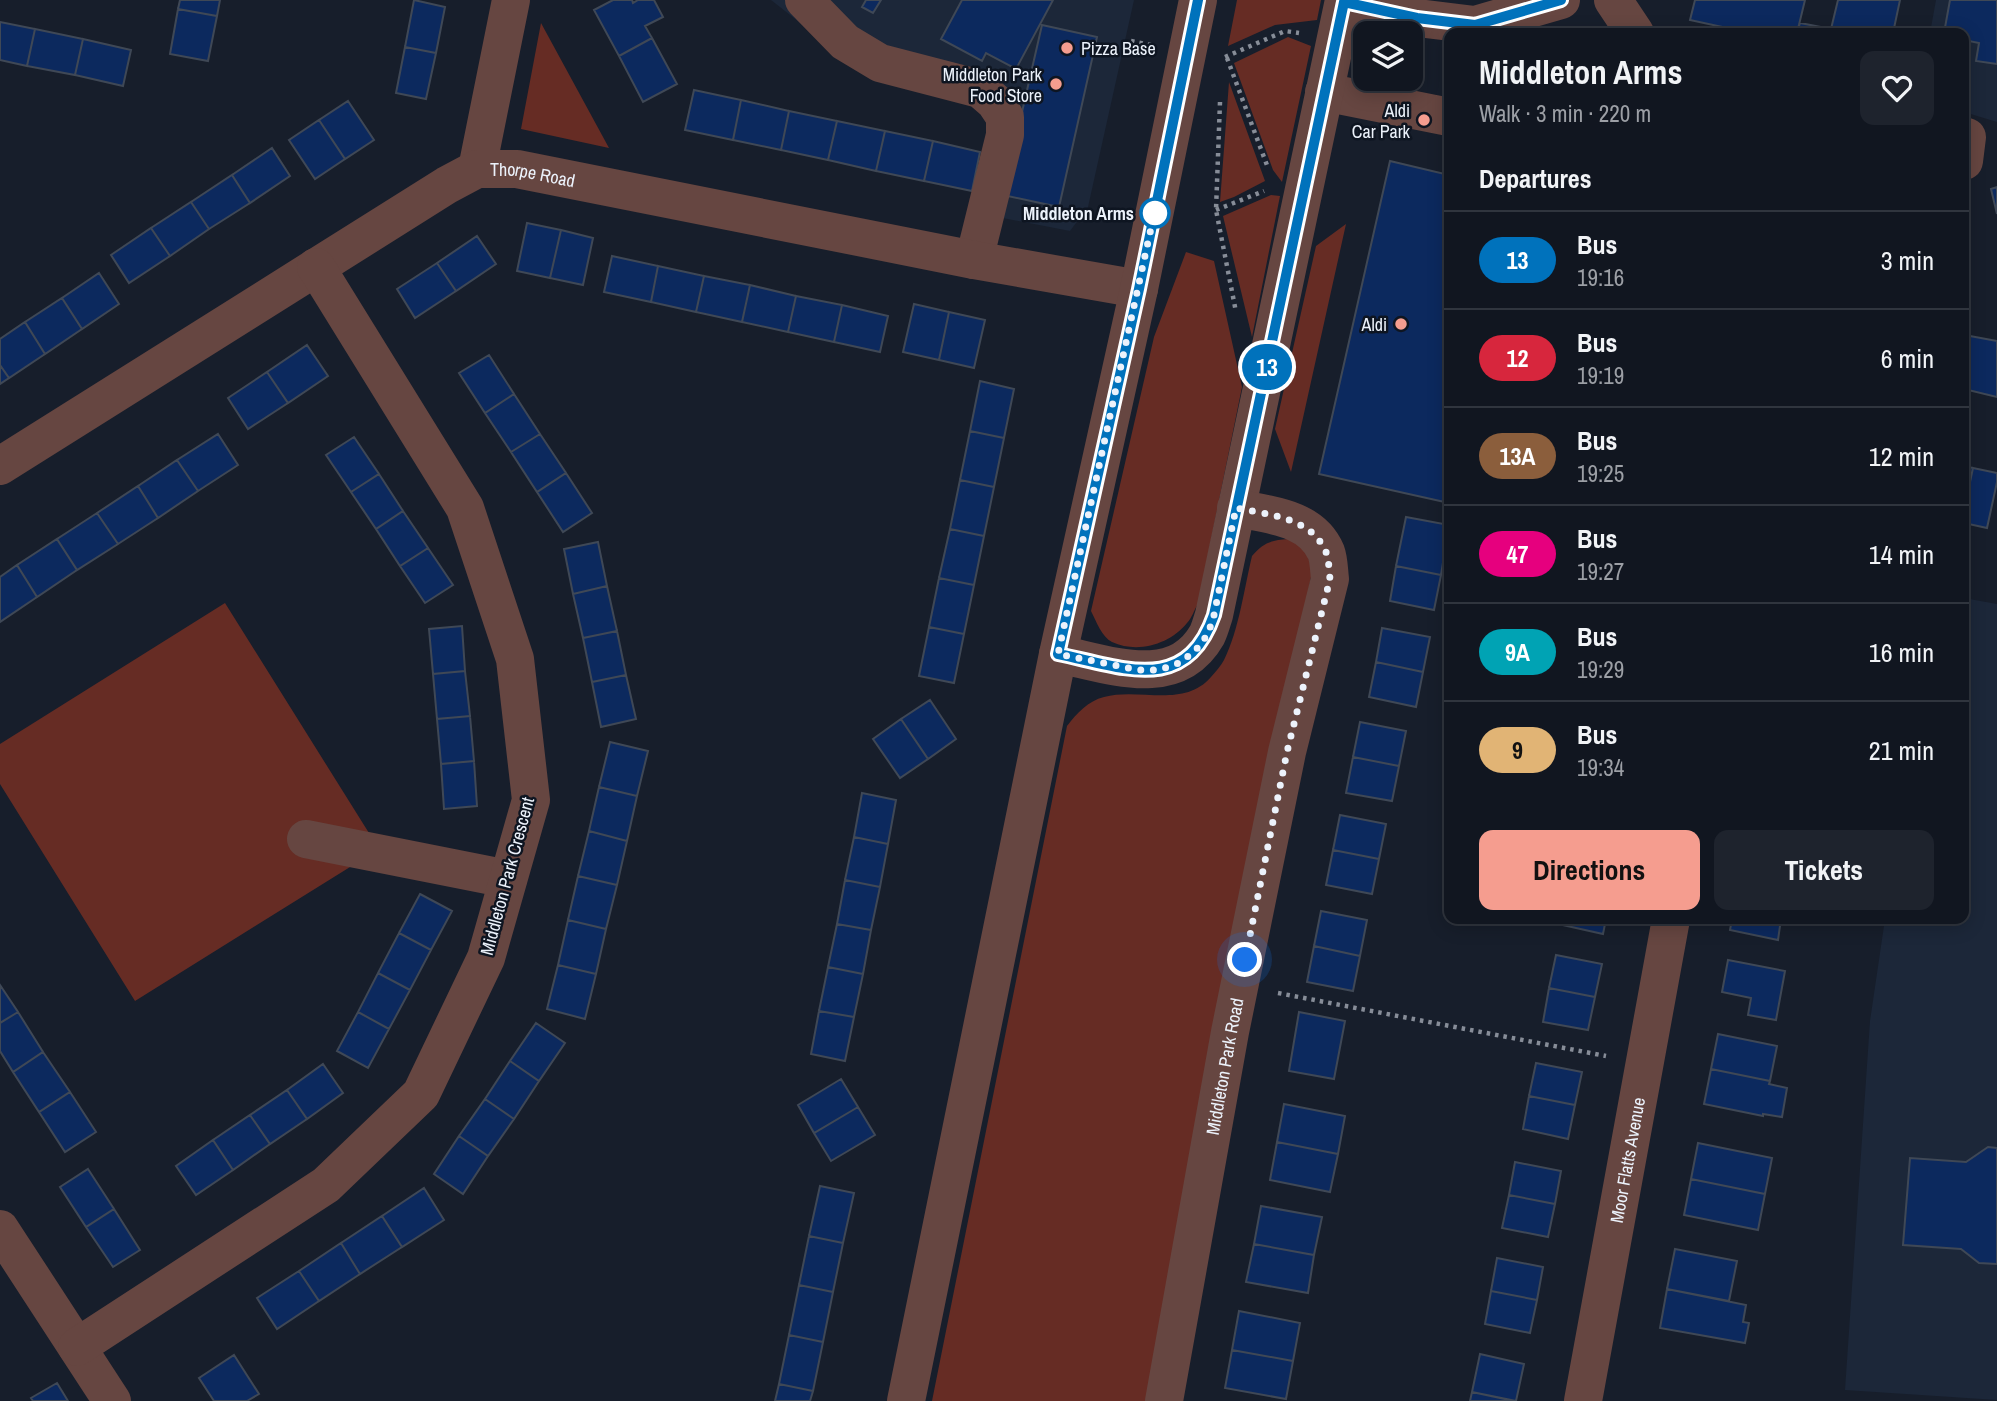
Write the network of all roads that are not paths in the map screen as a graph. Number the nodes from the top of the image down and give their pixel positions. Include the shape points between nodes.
1 (511, 0) edge
2 (804, 0) edge
3 (1198, 0) edge
4 (1561, 0) edge
5 (1613, 0) edge
6 (1341, 13) edge
7 (1632, 28) edge
8 (1324, 92) junction
9 (1444, 116) edge
10 (477, 169) junction
11 (974, 260) junction
12 (316, 267) junction
13 (1139, 289) junction
14 (0, 466) edge
15 (1236, 508) junction
16 (1058, 654) junction
17 (306, 839) dead end
18 (508, 879) junction
19 (1670, 924) edge
20 (0, 1229) edge
21 (77, 1346) junction
22 (112, 1401) edge
23 (906, 1401) edge
24 (1164, 1401) edge
25 (1583, 1401) edge

1 - 10 street
2 - 11 street via 845,43 880,63 979,89 1005,117 1005,135
3 - 13 street
4 - 6 street via 1475,25
5 - 7 street
6 - 8 street
8 - 9 street
8 - 15 street
10 - 11 street, Thorpe Road via 517,169
10 - 12 street, Thorpe Road
11 - 13 street, Thorpe Road
12 - 14 street, Thorpe Road
12 - 18 street, Middleton Park Crescent via 465,508 515,659 531,800
13 - 16 street
15 - 16 street via 1214,615 1208,634 1195,651 1159,670
15 - 24 street, Middleton Park Road via 1295,521 1316,535 1327,554 1330,579 1287,752
16 - 23 street
17 - 18 street
18 - 21 street, Middleton Park Crescent via 486,958 421,1094 326,1185
19 - 25 street, Moor Flatts Avenue
20 - 21 street
21 - 22 street

